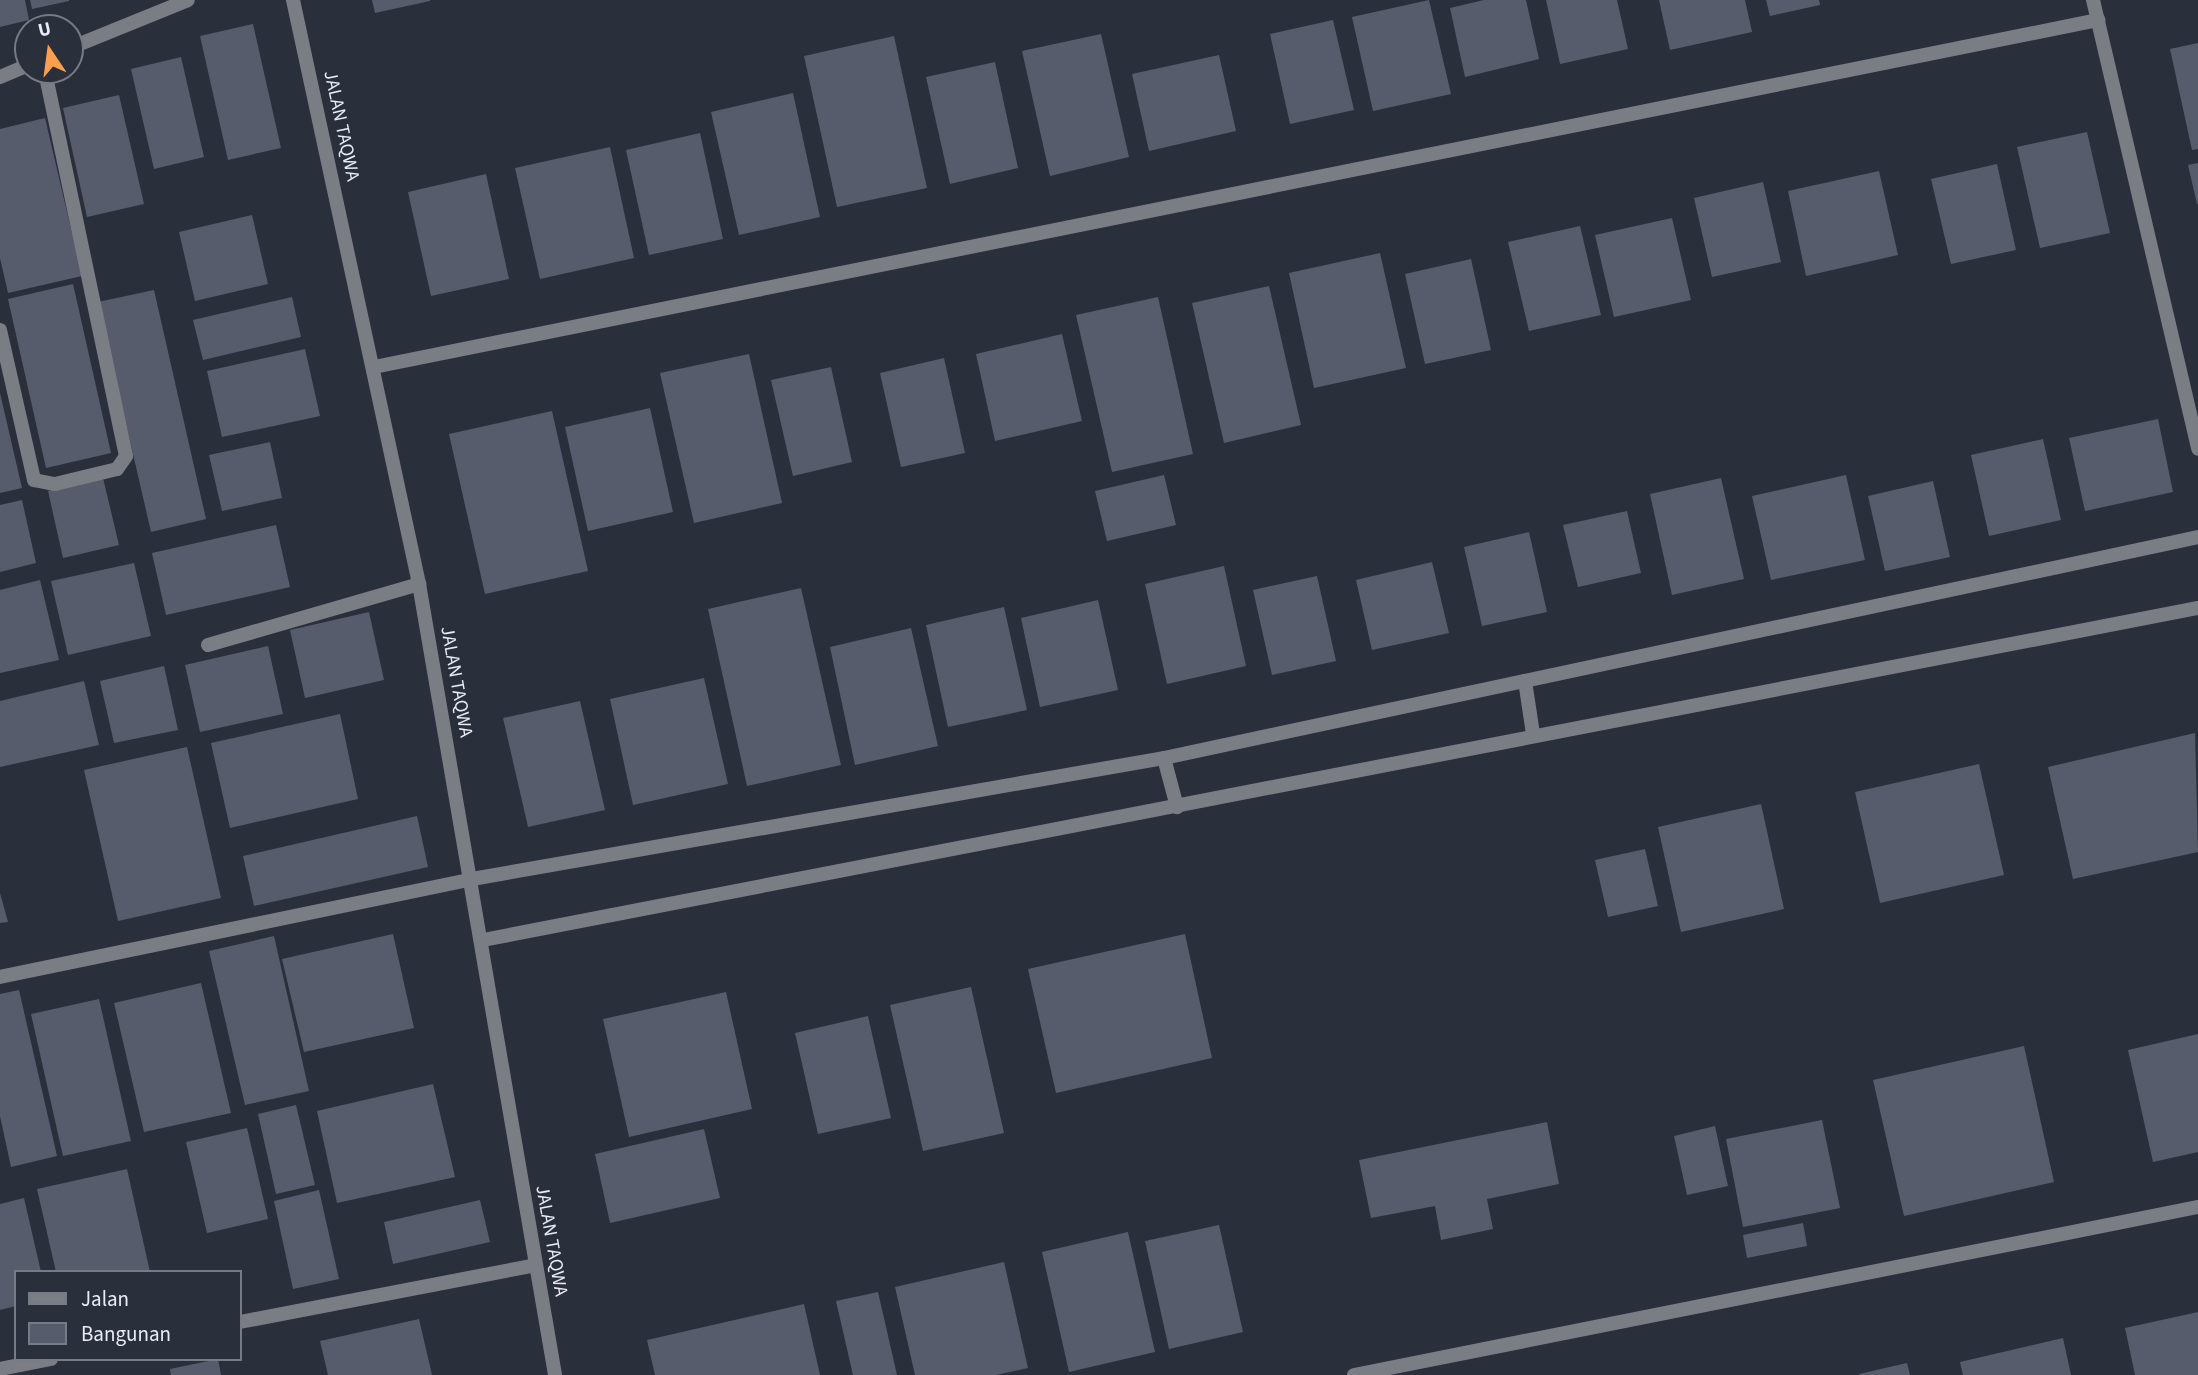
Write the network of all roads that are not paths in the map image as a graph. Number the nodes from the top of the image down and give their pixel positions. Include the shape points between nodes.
1 (188, 0) edge
2 (293, 0) edge
3 (2094, 0) edge
4 (2098, 20) junction
5 (84, 42) edge
6 (48, 84) edge
7 (0, 330) edge
8 (374, 367) junction
9 (2198, 449) edge
10 (2198, 537) edge
11 (419, 584) junction
12 (2198, 608) edge
13 (208, 645) dead end
14 (1525, 681) junction
15 (1533, 734) junction
16 (1164, 758) junction
17 (1177, 807) junction
18 (472, 879) junction
19 (483, 940) junction
20 (0, 977) edge
21 (2198, 1207) edge
22 (535, 1265) junction
23 (242, 1322) edge
24 (41, 1361) edge
25 (0, 1369) edge
26 (555, 1375) edge
27 (1354, 1375) edge

1 - 5 street
2 - 8 street, JALAN TAQWA
3 - 4 street
4 - 8 street
4 - 9 street
6 - 7 street via 126,456 117,469 55,484 34,480
8 - 11 street, JALAN TAQWA
10 - 14 street
11 - 13 street
11 - 18 street, JALAN TAQWA
12 - 15 street
14 - 15 street
14 - 16 street
15 - 17 street
16 - 17 street
16 - 18 street
17 - 19 street
18 - 19 street, JALAN TAQWA
18 - 20 street
19 - 22 street, JALAN TAQWA
21 - 27 street
22 - 23 street
22 - 26 street, JALAN TAQWA
24 - 25 street

